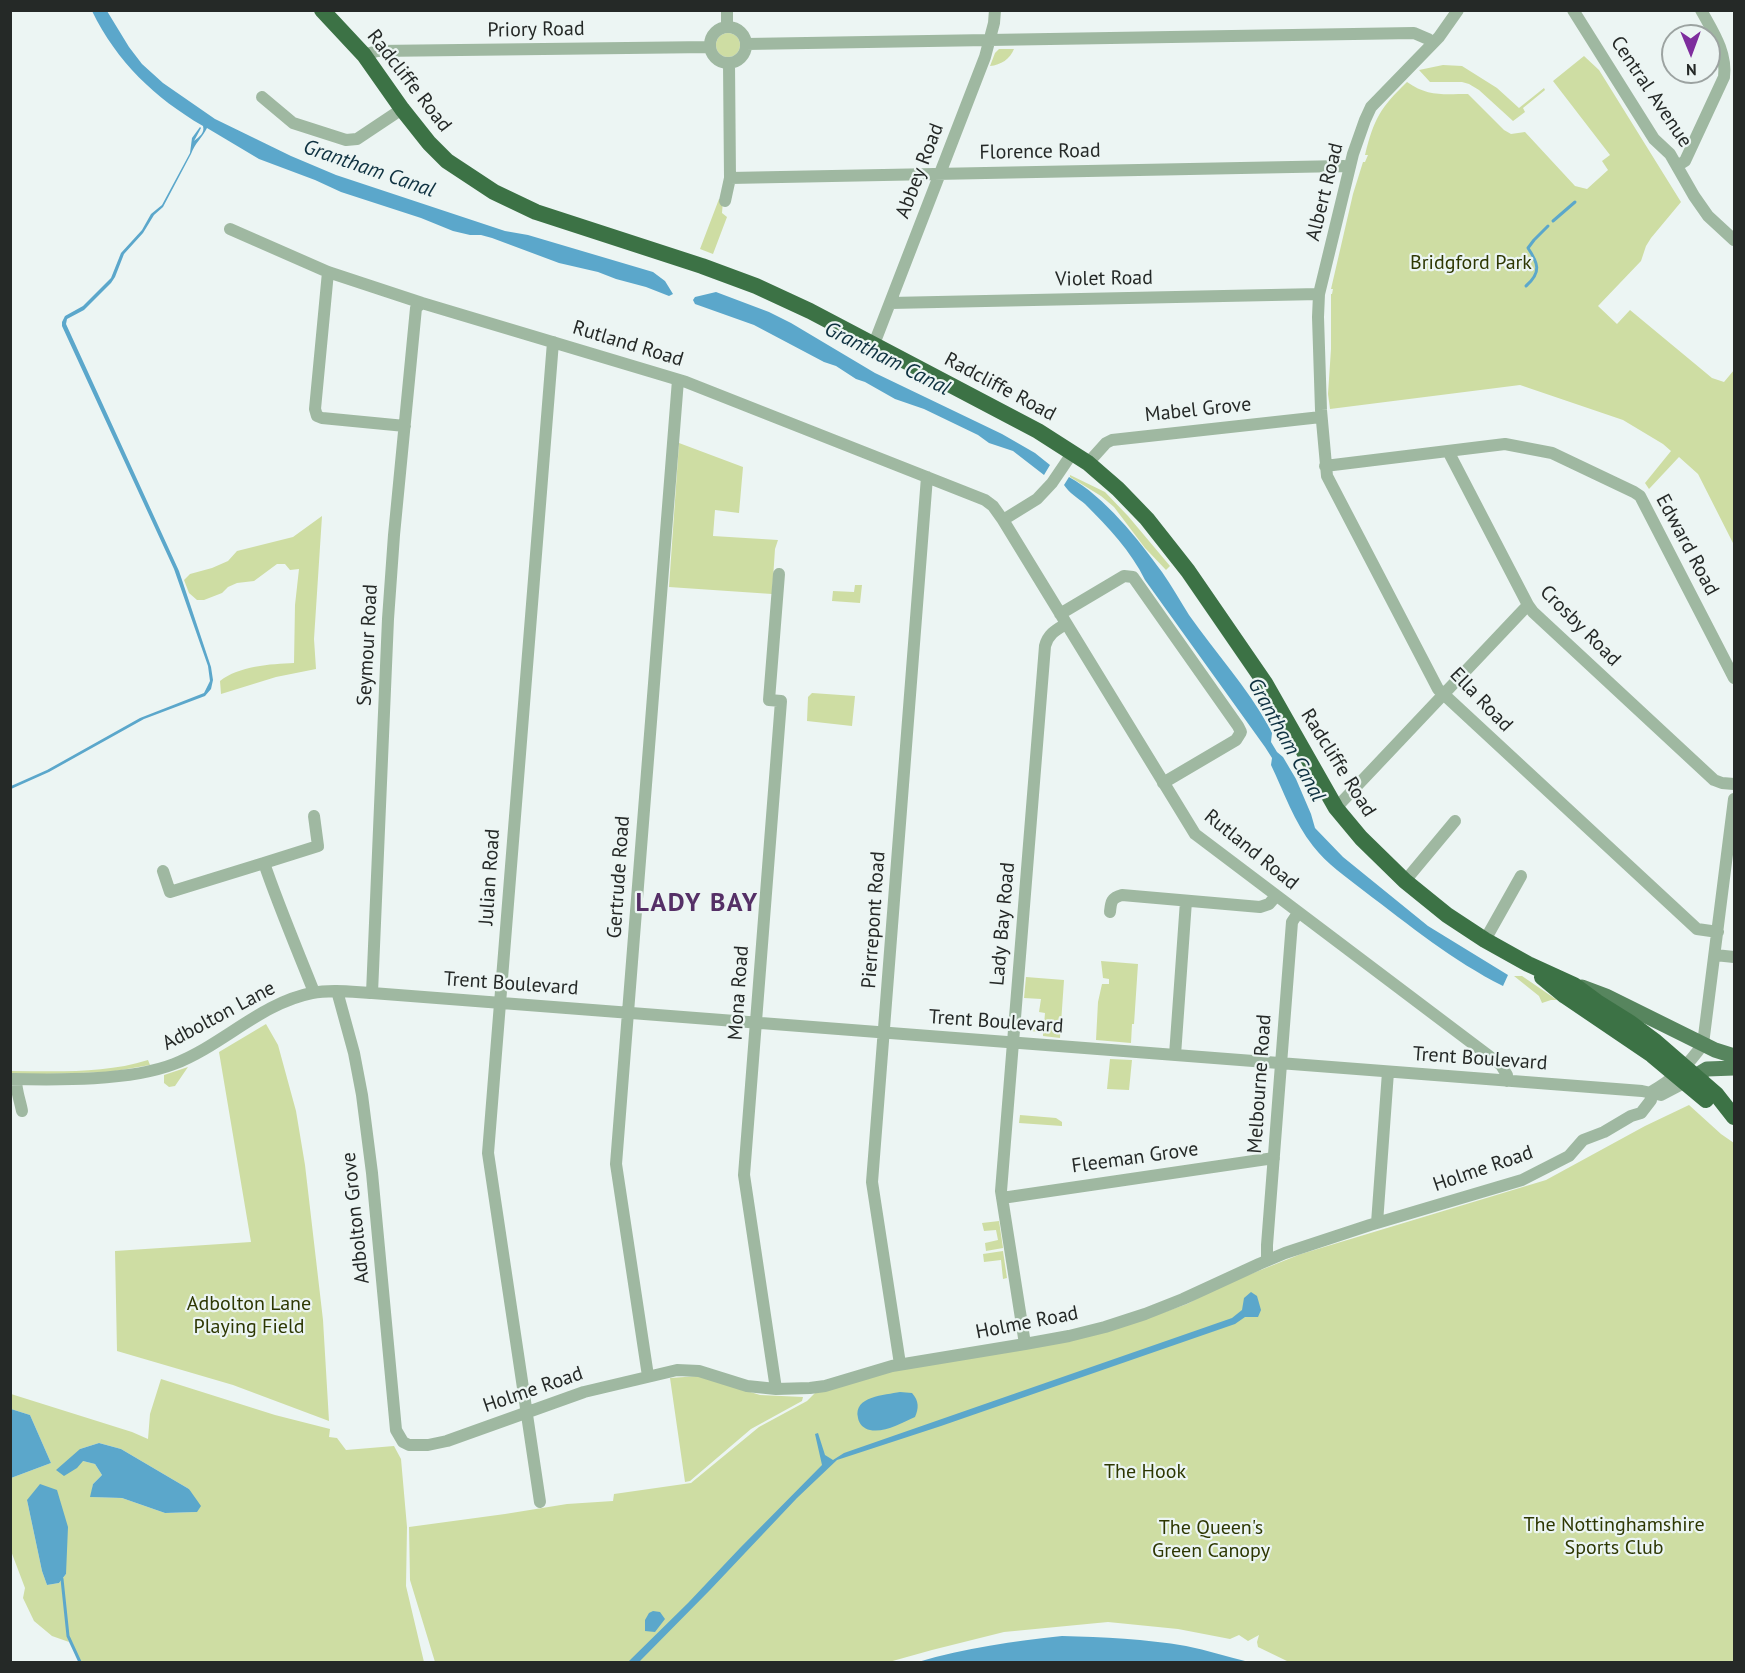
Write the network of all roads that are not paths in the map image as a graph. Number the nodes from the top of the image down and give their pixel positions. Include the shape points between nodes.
1 (727, 10) edge
2 (995, 10) edge
3 (1458, 10) edge
4 (1573, 10) edge
5 (1701, 10) edge
6 (323, 11) edge
7 (728, 27) junction
8 (990, 40) junction
9 (1433, 43) junction
10 (746, 44) junction
11 (710, 46) junction
12 (364, 55) junction
13 (729, 63) junction
14 (262, 97) dead end
15 (402, 109) junction
16 (1677, 166) junction
17 (1350, 167) junction
18 (940, 174) junction
19 (730, 178) junction
20 (725, 201) dead end
21 (230, 229) dead end
22 (1734, 240) edge
23 (327, 272) junction
24 (1320, 294) junction
25 (422, 303) junction
26 (890, 303) junction
27 (553, 342) junction
28 (874, 344) junction
29 (678, 380) junction
30 (1321, 417) junction
31 (405, 426) junction
32 (1448, 451) junction
33 (1073, 452) junction
34 (1088, 463) junction
35 (1325, 466) junction
36 (927, 477) junction
37 (1003, 520) junction
38 (779, 574) dead end
39 (1528, 606) junction
40 (1063, 619) junction
41 (1734, 678) edge
42 (1443, 695) junction
43 (1162, 783) junction
44 (1734, 784) edge
45 (1734, 799) edge
46 (1336, 808) junction
47 (314, 816) dead end
48 (1455, 821) dead end
49 (264, 863) junction
50 (163, 871) dead end
51 (1521, 876) dead end
52 (1405, 881) junction
53 (1276, 896) junction
54 (1186, 901) junction
55 (1110, 912) dead end
56 (1298, 913) junction
57 (1718, 932) junction
58 (1485, 940) junction
59 (1715, 955) junction
60 (1734, 957) edge
61 (1528, 964) junction
62 (1574, 985) junction
63 (337, 991) junction
64 (314, 992) junction
65 (372, 993) junction
66 (500, 1003) junction
67 (628, 1012) junction
68 (756, 1023) junction
69 (884, 1032) junction
70 (1013, 1042) junction
71 (1703, 1044) junction
72 (1174, 1055) junction
73 (1281, 1063) junction
74 (1734, 1064) edge
75 (1388, 1072) junction
76 (13, 1079) edge
77 (1507, 1081) junction
78 (1693, 1082) junction
79 (1633, 1091) junction
80 (1652, 1092) junction
81 (18, 1106) edge
82 (1631, 1116) junction
83 (1733, 1116) edge
84 (1274, 1158) junction
85 (1002, 1198) junction
86 (1377, 1223) junction
87 (1268, 1260) junction
88 (1025, 1344) junction
89 (900, 1364) junction
90 (648, 1376) junction
91 (776, 1389) junction
92 (525, 1413) junction
93 (403, 1442) joint
94 (540, 1502) dead end

1 - 7 street
2 - 8 street, Abbey Road
3 - 9 street, Albert Road
4 - 16 street, Central Avenue via 1654,139
5 - 16 street via 1726,66 1688,155
6 - 12 highway, Radcliffe Road
7 - 10 street via 740,32
7 - 11 street via 714,33
8 - 9 street via 1414,33
8 - 10 street
8 - 18 street, Abbey Road
9 - 17 street, Albert Road via 1371,107
10 - 13 street via 743,55
11 - 12 street, Priory Road via 377,51
11 - 13 street via 718,60
12 - 15 highway, Radcliffe Road
13 - 19 street
14 - 15 street via 293,123 346,140 357,139
15 - 28 highway, Radcliffe Road via 447,160 494,192 536,212 756,286
16 - 22 street, Central Avenue via 1708,216
17 - 18 street, Florence Road
17 - 24 street, Albert Road
18 - 19 street, Florence Road
18 - 26 street, Abbey Road
19 - 20 street
21 - 23 street, Rutland Road
23 - 25 street, Rutland Road
23 - 31 street via 317,416
24 - 26 street, Violet Road
24 - 30 street, Albert Road
25 - 27 street, Rutland Road
25 - 31 street, Seymour Road via 416,308
26 - 28 street, Abbey Road
27 - 29 street, Rutland Road
27 - 66 street, Julian Road
28 - 33 highway, Radcliffe Road
29 - 36 street, Rutland Road
29 - 67 street, Gertrude Road
30 - 34 street, Mabel Grove via 1112,440
30 - 35 street, Ella Road
31 - 65 street, Seymour Road via 388,619
32 - 35 street, Edward Road
32 - 39 street, Crosby Road
32 - 41 street, Edward Road via 1504,444 1552,453 1640,496
33 - 34 highway, Radcliffe Road
33 - 37 street via 1037,499
34 - 46 highway, Radcliffe Road via 1147,519 1188,571 1265,683
35 - 42 street, Ella Road
36 - 37 street, Rutland Road via 985,500
36 - 69 street, Pierrepont Road
37 - 40 street, Rutland Road
38 - 68 street, Mona Road via 770,700 781,701
39 - 42 street
39 - 44 street, Crosby Road via 1714,780
40 - 43 street, Rutland Road
40 - 43 street, Lady Bay Road via 1124,576 1133,577 1238,726 1238,738
40 - 70 street, Lady Bay Road via 1045,646
42 - 46 street
42 - 57 street, Ella Road via 1697,929
43 - 53 street, Rutland Road via 1195,834
45 - 57 street
46 - 52 highway, Radcliffe Road
47 - 49 street via 318,846
48 - 52 street
49 - 50 street via 170,892
49 - 64 street
51 - 58 street
52 - 58 highway, Radcliffe Road
53 - 54 street via 1260,907
53 - 56 street, Rutland Road
54 - 55 street via 1122,895 1111,902
54 - 72 street
56 - 73 street, Melbourne Road via 1292,922
56 - 77 street, Rutland Road via 1501,1065
57 - 59 street
58 - 61 highway, Radcliffe Road
59 - 60 street
59 - 71 street
61 - 62 highway, Radcliffe Road
61 - 78 highway, Radcliffe Road via 1565,996
62 - 71 main road, Radcliffe Road via 1606,996
62 - 78 highway, Radcliffe Road via 1656,1042
63 - 64 street, Adbolton Lane
63 - 65 street, Trent Boulevard
63 - 93 street, Adbolton Grove via 362,1095 396,1430
64 - 76 street, Adbolton Lane via 294,997 199,1053 162,1068 117,1076
65 - 66 street, Trent Boulevard
66 - 67 street, Trent Boulevard
66 - 92 street, Julian Road via 488,1153
67 - 68 street, Trent Boulevard
67 - 90 street, Gertrude Road via 616,1164
68 - 69 street, Trent Boulevard
68 - 91 street, Mona Road via 744,1175
69 - 70 street, Trent Boulevard
69 - 89 street, Pierrepont Road via 872,1182
70 - 72 street, Trent Boulevard
70 - 85 street, Lady Bay Road
71 - 74 main road, Radcliffe Road
71 - 78 street
72 - 73 street, Trent Boulevard
73 - 75 street, Trent Boulevard
73 - 84 street, Melbourne Road
74 - 78 main road via 1707,1069
74 - 78 main road via 1716,1076 1713,1086
75 - 77 street, Trent Boulevard
75 - 86 street
76 - 81 street
77 - 79 street, Trent Boulevard
78 - 80 street, Trent Boulevard via 1661,1095
78 - 83 highway via 1718,1110
79 - 80 street, Trent Boulevard
79 - 82 street
80 - 82 street, Holme Road via 1648,1105
82 - 86 street, Holme Road via 1583,1140 1569,1156 1522,1180
84 - 85 street, Fleeman Grove
84 - 87 street, Melbourne Road
85 - 88 street, Lady Bay Road
86 - 87 street, Holme Road
87 - 88 street, Holme Road via 1145,1314
88 - 89 street, Holme Road
89 - 91 street, Holme Road via 825,1386
90 - 91 street, Holme Road via 677,1370 699,1371 747,1386
90 - 92 street, Holme Road via 584,1392
92 - 93 street, Holme Road via 447,1441 417,1446
92 - 94 street, Julian Road

